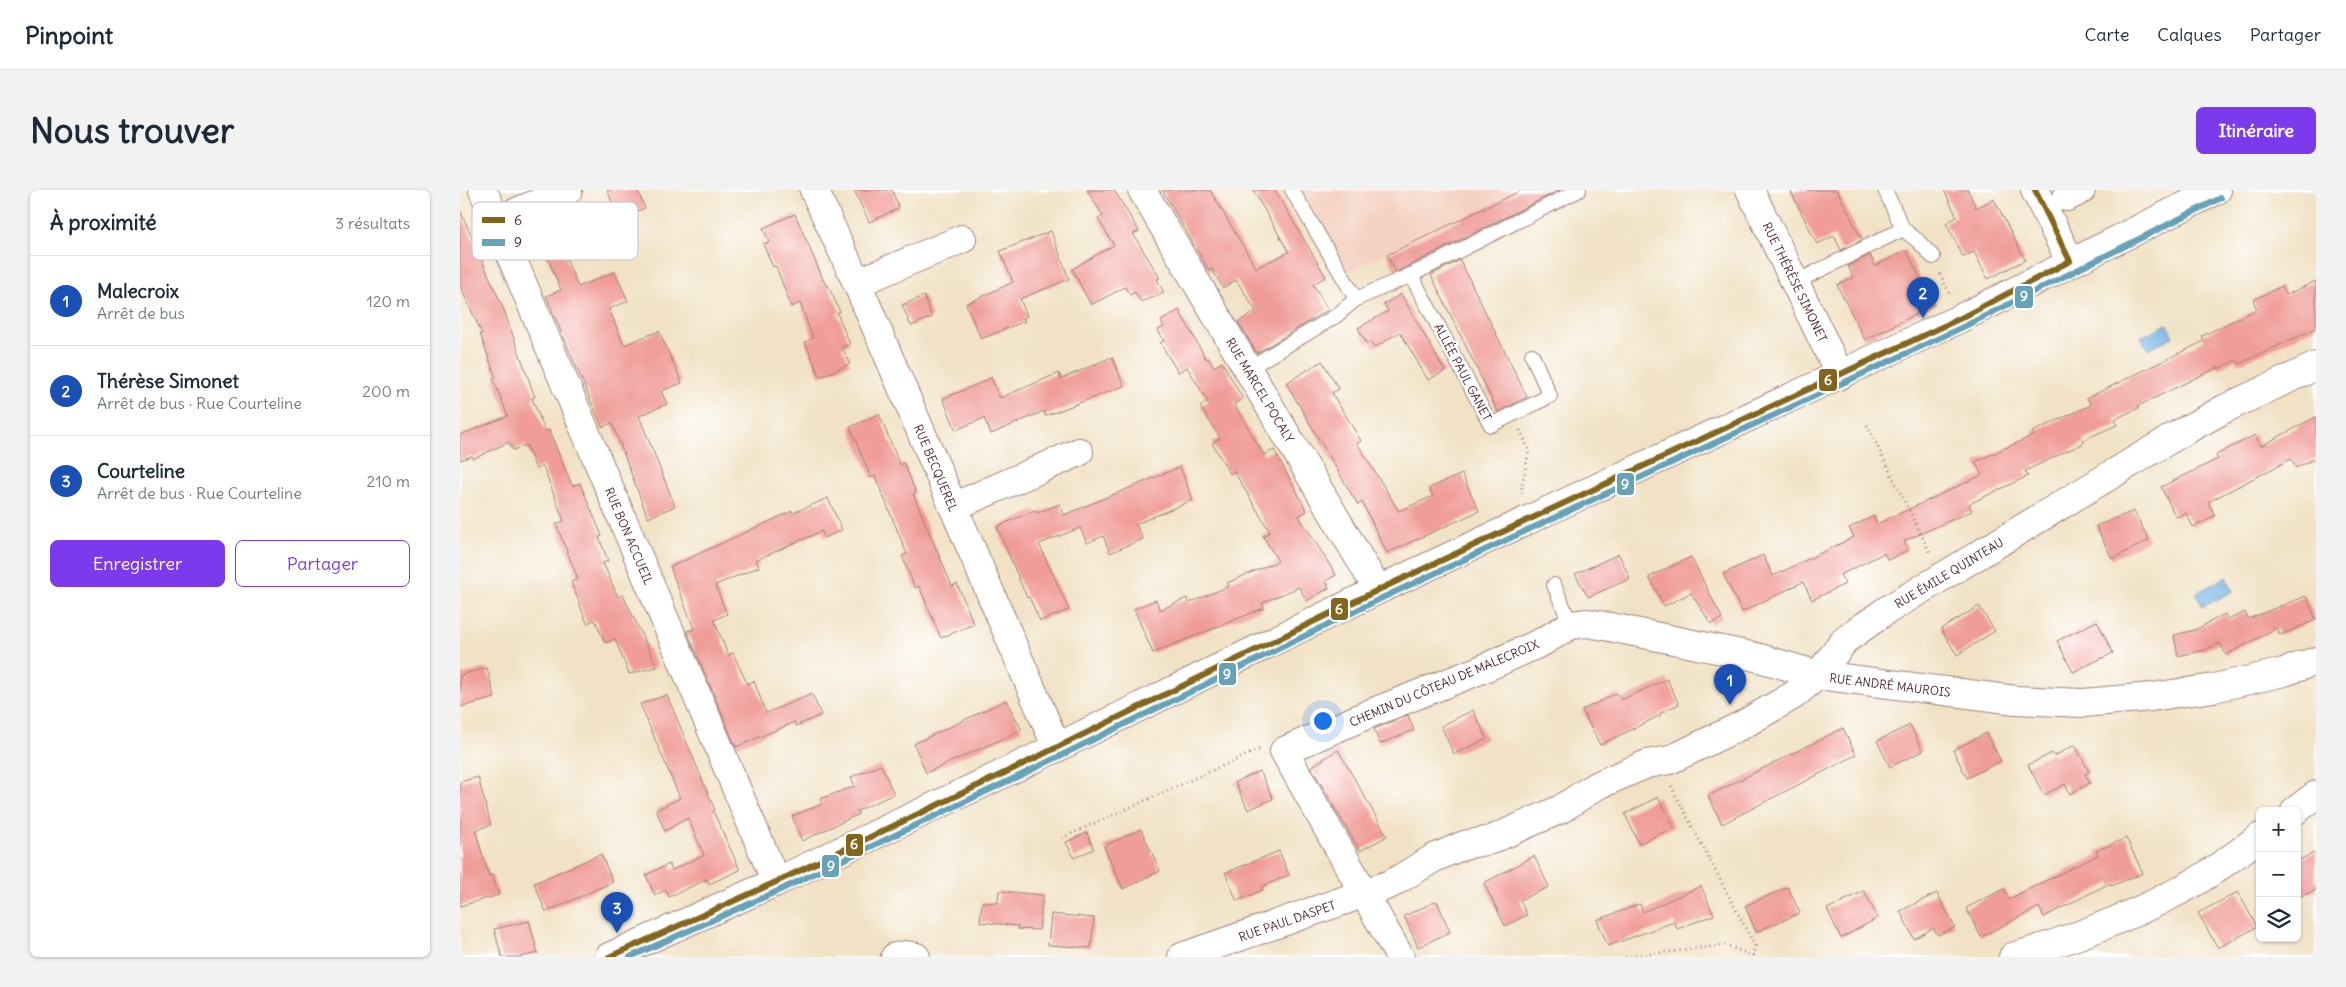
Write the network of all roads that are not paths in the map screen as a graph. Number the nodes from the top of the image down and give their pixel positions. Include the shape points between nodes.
1 (483, 190) edge
2 (568, 190) edge
3 (814, 190) edge
4 (1142, 190) edge
5 (1292, 190) edge
6 (1579, 190) edge
7 (1750, 190) edge
8 (1885, 190) edge
9 (2035, 190) edge
10 (2217, 190) edge
11 (488, 202) edge
12 (540, 202) edge
13 (1903, 229) junction
14 (962, 239) dead end
15 (1933, 257) road end
16 (513, 260) edge
17 (2070, 261) junction
18 (1411, 275) junction
19 (1796, 282) junction
20 (857, 283) junction
21 (1356, 299) junction
22 (1532, 355) dead end
23 (2316, 366) edge
24 (1247, 369) junction
25 (1840, 375) junction
26 (1079, 452) dead end
27 (953, 508) junction
28 (1554, 585) dead end
29 (1378, 590) junction
30 (1572, 625) junction
31 (2316, 660) edge
32 (1818, 675) junction
33 (1057, 748) junction
34 (2316, 795) edge
35 (2300, 807) edge
36 (2256, 840) edge
37 (776, 882) junction
38 (1363, 895) junction
39 (609, 957) edge
40 (896, 957) edge
41 (916, 957) edge
42 (1182, 957) edge
43 (1400, 957) edge
44 (2013, 957) edge

1 - 11 street, RUE BON ACCUEIL
2 - 12 street
3 - 20 street, RUE BECQUEREL
4 - 24 street, RUE MARCEL POCALY
5 - 21 lane
6 - 18 lane
7 - 19 street, RUE THÉRÈSE SIMONET
8 - 13 lane
9 - 17 street
10 - 17 street
13 - 15 lane
13 - 19 lane
14 - 20 street
16 - 37 street, RUE BON ACCUEIL
17 - 25 street via 1961,318
18 - 21 lane
18 - 22 lane, ALLÉE PAUL GANET via 1491,425 1550,396
19 - 25 street, RUE THÉRÈSE SIMONET
20 - 27 street, RUE BECQUEREL
21 - 24 lane via 1336,316
23 - 32 street, RUE ÉMILE QUINTEAU via 2177,435 1860,628 1845,640
24 - 29 street, RUE MARCEL POCALY
25 - 29 street
26 - 27 street
27 - 33 street, RUE BECQUEREL
28 - 30 lane
29 - 33 street
30 - 32 street via 1588,623 1610,627 1756,657
30 - 38 street, CHEMIN DU CÔTEAU DE MALECROIX via 1480,670 1284,751
31 - 32 street, RUE ANDRÉ MAUROIS via 2284,672 2214,688 2083,703 2016,700
32 - 38 street, RUE ANDRÉ MAUROIS via 1794,695 1744,724 1670,760 1647,764 1596,786 1561,809 1491,840 1464,845 1434,858 1391,884
33 - 37 street
34 - 35 street
36 - 44 street via 2197,880 2154,903 2111,923
37 - 39 street
38 - 42 street, RUE PAUL DASPET
38 - 43 street
40 - 41 street

